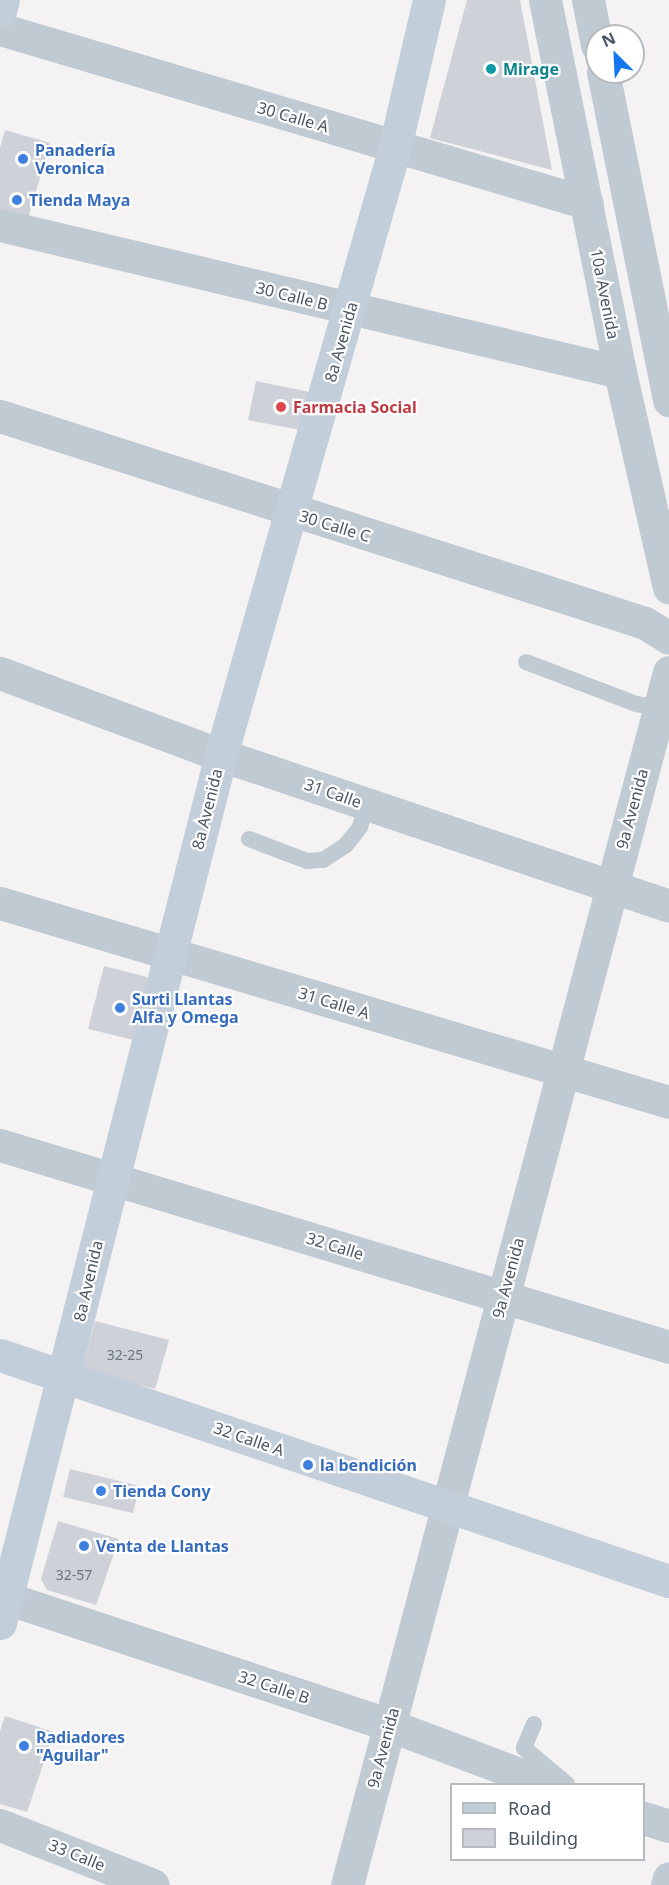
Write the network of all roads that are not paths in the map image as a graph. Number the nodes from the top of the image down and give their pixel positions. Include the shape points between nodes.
1 (3, 0) edge
2 (429, 0) edge
3 (545, 0) edge
4 (588, 0) edge
5 (0, 11) edge
6 (593, 24) edge
7 (0, 29) edge
8 (605, 84) edge
9 (395, 147) junction
10 (587, 203) junction
11 (0, 225) edge
12 (350, 310) junction
13 (620, 372) junction
14 (669, 400) edge
15 (0, 416) edge
16 (291, 513) junction
17 (669, 587) edge
18 (669, 638) edge
19 (526, 663) dead end
20 (669, 672) edge
21 (0, 673) edge
22 (659, 708) junction
23 (221, 755) junction
24 (366, 804) junction
25 (249, 839) dead end
26 (612, 887) junction
27 (0, 903) edge
28 (669, 906) edge
29 (171, 954) junction
30 (563, 1071) junction
31 (669, 1102) edge
32 (0, 1145) edge
33 (112, 1179) junction
34 (503, 1297) junction
35 (669, 1347) edge
36 (0, 1355) edge
37 (65, 1377) junction
38 (447, 1506) junction
39 (669, 1581) edge
40 (2, 1605) edge
41 (389, 1725) junction
42 (534, 1725) dead end
43 (541, 1783) edge
44 (565, 1783) edge
45 (645, 1818) edge
46 (0, 1825) edge
47 (669, 1826) edge
48 (669, 1878) edge
49 (153, 1885) edge
50 (347, 1885) edge
51 (666, 1885) edge

1 - 5 main road
2 - 9 main road, 8a Avenida
3 - 10 street, 10a Avenida
4 - 6 street
7 - 9 street, 30 Calle A
8 - 14 street
9 - 10 street, 30 Calle A
9 - 12 main road, 8a Avenida
10 - 13 street, 10a Avenida
11 - 12 street, 30 Calle B
12 - 13 street, 30 Calle B
12 - 16 main road, 8a Avenida
13 - 17 street, 10a Avenida
15 - 16 street, 30 Calle C
16 - 18 street, 30 Calle C via 645,624
16 - 23 main road, 8a Avenida
19 - 22 lane via 636,704
20 - 22 street, 9a Avenida
21 - 23 street, 31 Calle
22 - 26 street, 9a Avenida
23 - 24 street, 31 Calle
23 - 29 main road, 8a Avenida
24 - 25 lane via 360,828 346,845 322,860 307,861
24 - 26 street, 31 Calle
26 - 28 street, 31 Calle
26 - 30 street, 9a Avenida
27 - 29 street, 31 Calle A
29 - 30 street, 31 Calle A
29 - 33 main road, 8a Avenida
30 - 31 street, 31 Calle A
30 - 34 street, 9a Avenida
32 - 33 street, 32 Calle
33 - 34 street, 32 Calle
33 - 37 main road, 8a Avenida
34 - 35 street, 32 Calle
34 - 38 street, 9a Avenida
36 - 37 main road, 32 Calle A
37 - 38 main road, 32 Calle A
37 - 40 main road, 8a Avenida
38 - 39 main road, 32 Calle A
38 - 41 street, 9a Avenida
40 - 41 street, 32 Calle B
41 - 43 street, 32 Calle B
41 - 50 street, 9a Avenida
42 - 44 lane via 524,1748
45 - 47 street
46 - 49 street, 33 Calle
48 - 51 street

